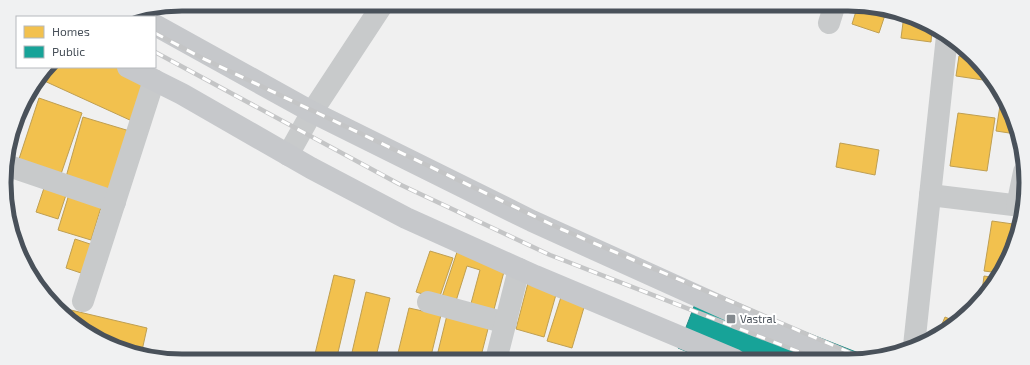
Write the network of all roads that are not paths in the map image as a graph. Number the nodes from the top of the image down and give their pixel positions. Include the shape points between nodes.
1 (378, 11) edge
2 (156, 26) edge
3 (950, 45) edge
4 (130, 68) edge
5 (154, 80) junction
6 (312, 112) junction
7 (288, 155) junction
8 (11, 167) edge
9 (930, 195) junction
10 (115, 202) junction
11 (1018, 206) edge
12 (519, 269) junction
13 (84, 301) dead end
14 (428, 302) dead end
15 (506, 323) junction
16 (915, 340) edge
17 (498, 354) edge
18 (721, 354) edge
19 (826, 354) edge

1 - 6 street
2 - 6 main road
3 - 9 street
4 - 5 main road
5 - 7 main road
5 - 10 street
6 - 7 street
6 - 19 main road via 532,221
7 - 12 main road via 406,218
8 - 10 street
9 - 11 street
9 - 16 street
10 - 13 street
12 - 15 street
12 - 18 main road
14 - 15 street
15 - 17 street

